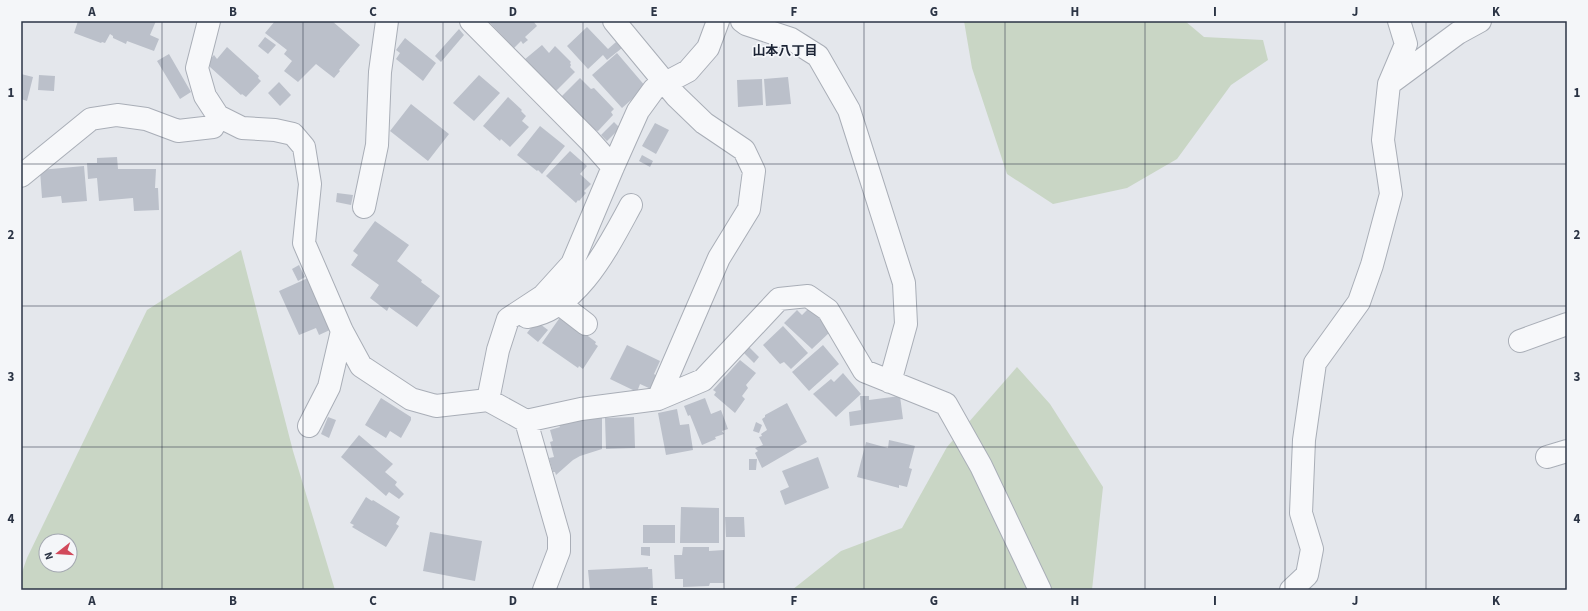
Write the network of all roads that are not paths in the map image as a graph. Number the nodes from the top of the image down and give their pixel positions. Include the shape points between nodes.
1 (209, 21) edge
2 (387, 21) edge
3 (471, 21) edge
4 (614, 21) edge
5 (718, 21) edge
6 (742, 21) edge
7 (1399, 21) edge
8 (1480, 21) edge
9 (666, 83) junction
10 (1389, 84) junction
11 (218, 116) junction
12 (613, 167) junction
13 (21, 176) edge
14 (631, 205) dead end
15 (364, 207) dead end
16 (560, 304) junction
17 (508, 319) junction
18 (586, 324) dead end
19 (1567, 324) edge
20 (342, 331) junction
21 (1520, 341) dead end
22 (890, 382) junction
23 (658, 399) junction
24 (488, 400) junction
25 (526, 421) junction
26 (309, 426) dead end
27 (544, 590) edge
28 (1040, 590) edge
29 (1291, 590) edge

1 - 11 street via 197,68 206,96
2 - 15 street via 380,72 377,145
3 - 12 street
4 - 9 street
5 - 9 street via 708,48 688,71
6 - 22 street via 791,39 818,56 849,110 904,283 906,324
7 - 10 street via 1406,44
8 - 10 street via 1458,33
9 - 12 street via 654,89 638,111
9 - 23 street via 704,123 744,150 754,171 749,209 719,258
10 - 29 street via 1383,140 1391,194 1359,302 1315,363 1304,440 1301,513 1312,549 1307,575
11 - 13 street via 213,127 178,131 146,119 117,116 91,119
11 - 20 street via 242,128 293,134 304,147 310,184 304,243
12 - 17 street via 572,264 543,296
14 - 16 street via 606,251 582,284
16 - 17 street via 535,316
16 - 18 street
17 - 24 street via 498,350
19 - 21 street
20 - 24 street via 361,366 411,399 436,406
20 - 26 street via 329,387
22 - 23 street via 864,370 828,310 808,296 779,299 703,380
22 - 28 street via 946,404 984,474
23 - 25 street via 581,409
24 - 25 street
25 - 27 street via 559,536 559,551

